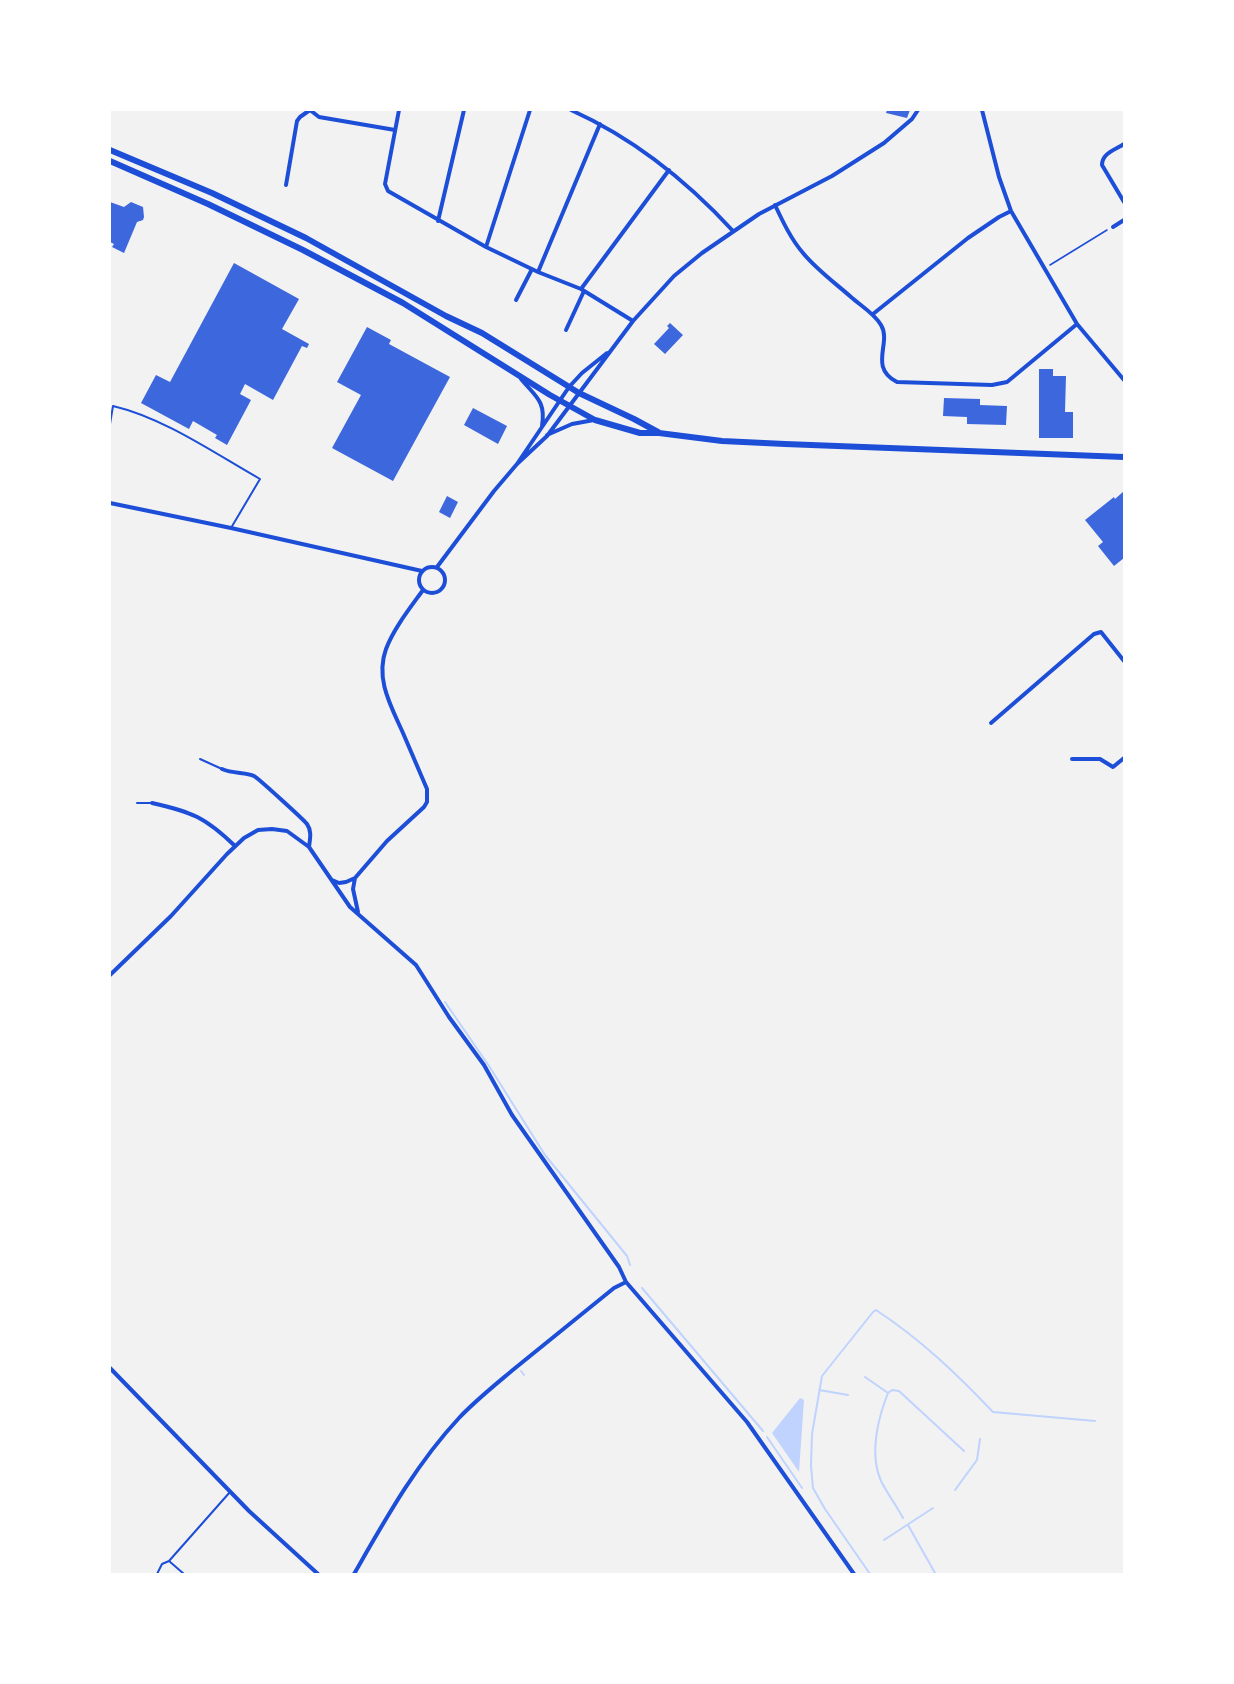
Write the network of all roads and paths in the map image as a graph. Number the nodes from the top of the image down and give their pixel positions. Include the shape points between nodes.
1 (310, 110) edge
2 (399, 110) edge
3 (464, 110) edge
4 (530, 110) edge
5 (571, 110) edge
6 (918, 110) edge
7 (982, 110) edge
8 (600, 124) junction
9 (395, 130) junction
10 (1125, 144) edge
11 (110, 150) edge
12 (110, 161) edge
13 (669, 170) junction
14 (286, 185) dead end
15 (1125, 202) edge
16 (775, 205) junction
17 (1011, 211) junction
18 (1125, 220) edge
19 (438, 221) junction
20 (1113, 227) joint
21 (733, 231) junction
22 (486, 247) junction
23 (532, 269) junction
24 (1044, 269) junction
25 (538, 272) junction
26 (582, 290) junction
27 (516, 300) dead end
28 (873, 314) junction
29 (633, 321) junction
30 (1077, 324) junction
31 (566, 330) dead end
32 (610, 351) junction
33 (517, 374) junction
34 (1125, 380) edge
35 (568, 387) junction
36 (579, 393) junction
37 (561, 400) junction
38 (570, 405) junction
39 (595, 420) junction
40 (110, 424) edge
41 (542, 427) junction
42 (659, 433) junction
43 (547, 436) junction
44 (1125, 457) edge
45 (517, 464) junction
46 (110, 503) edge
47 (231, 528) junction
48 (437, 567) junction
49 (422, 571) junction
50 (423, 590) junction
51 (1125, 661) edge
52 (991, 723) dead end
53 (1125, 758) edge
54 (200, 759) dead end
55 (1072, 759) dead end
56 (222, 769) joint
57 (137, 803) dead end
58 (152, 803) joint
59 (235, 846) junction
60 (309, 847) junction
61 (355, 878) junction
62 (331, 880) junction
63 (358, 913) junction
64 (110, 975) edge
65 (626, 1282) junction
66 (110, 1368) edge
67 (230, 1492) junction
68 (169, 1561) junction
69 (156, 1575) edge
70 (184, 1575) edge
71 (318, 1575) edge
72 (354, 1575) edge
73 (854, 1575) edge

1 - 9 street via 319,117
1 - 14 street via 297,121
2 - 9 street
3 - 19 street
4 - 22 street
5 - 8 street
6 - 16 street via 876,148
7 - 17 street
8 - 13 street
8 - 25 street
9 - 19 street via 385,184 388,191
10 - 15 street via 1102,159
11 - 35 main road via 306,238 482,333
12 - 33 main road via 303,250 403,303
13 - 21 street
13 - 26 street
16 - 21 street
16 - 28 street via 803,254
17 - 24 street
17 - 28 street via 968,238
18 - 20 street
19 - 22 street
20 - 24 path
21 - 29 street via 674,276
22 - 23 street
23 - 25 street
23 - 27 street
24 - 30 street
25 - 26 street
26 - 29 street
26 - 31 street
28 - 30 street via 883,327 882,370 897,382 1007,382
29 - 32 street
30 - 34 street
32 - 35 street
32 - 36 street
33 - 37 main road
33 - 41 street via 540,401 544,413
35 - 36 main road
35 - 37 street
36 - 38 street
36 - 42 main road
37 - 38 main road
37 - 41 street
38 - 39 main road
38 - 43 street
39 - 42 main road via 640,433
39 - 43 street via 572,424
40 - 47 lane via 113,406 134,411 260,479
41 - 45 street
42 - 44 main road via 764,443
43 - 45 street
45 - 48 street
46 - 47 street
47 - 49 street
48 - 49 street
48 - 50 street via 444,575 444,585 437,592
49 - 50 street via 419,581
50 - 61 street via 387,647 382,679 428,796 424,807
51 - 52 street via 1106,636 1101,632 1094,634
53 - 55 street via 1113,766 1100,759
54 - 56 lane
56 - 60 street via 254,776 268,788 308,825
57 - 58 lane
58 - 59 street via 201,817
59 - 60 street via 258,830 272,829 287,831
59 - 64 street
60 - 62 street
61 - 62 street via 339,883
61 - 63 street
62 - 63 street
63 - 65 street via 416,965
65 - 72 street via 479,1397 458,1419 419,1468
65 - 73 street via 747,1422
66 - 67 street
67 - 68 lane
67 - 71 street
68 - 69 lane via 162,1564
68 - 70 lane

